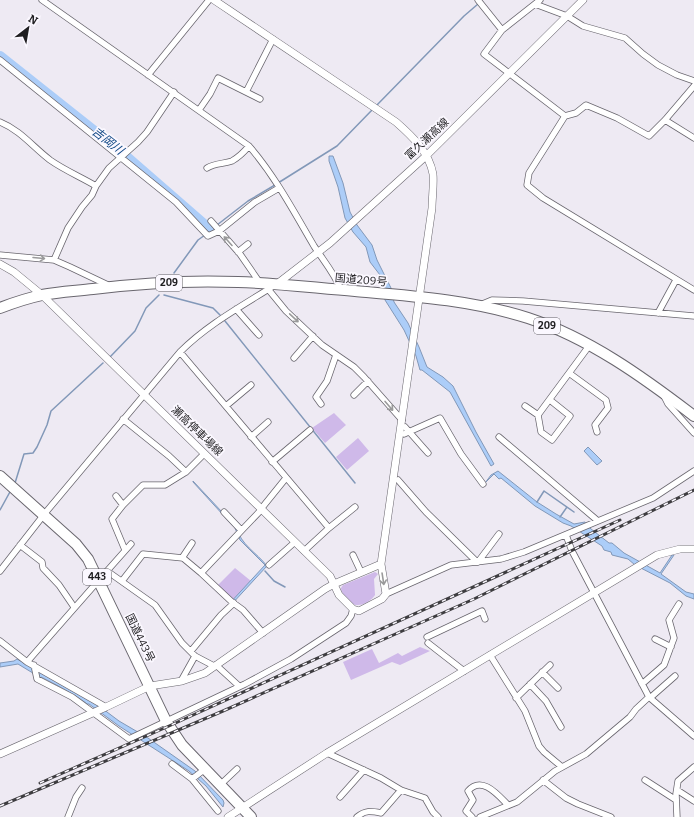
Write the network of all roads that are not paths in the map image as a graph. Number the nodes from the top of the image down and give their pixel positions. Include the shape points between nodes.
1 (42, 0) edge
2 (209, 0) edge
3 (214, 0) edge
4 (478, 0) edge
5 (540, 0) edge
6 (583, 0) edge
7 (535, 4) junction
8 (567, 16) junction
9 (502, 30) junction
10 (273, 39) junction
11 (0, 60) edge
12 (508, 73) junction
13 (148, 75) junction
14 (694, 81) edge
15 (694, 86) edge
16 (174, 92) junction
17 (246, 92) junction
18 (260, 100) dead end
19 (199, 110) junction
20 (565, 116) junction
21 (665, 120) junction
22 (0, 122) edge
23 (694, 138) edge
24 (249, 146) junction
25 (426, 156) junction
26 (121, 157) junction
27 (207, 168) dead end
28 (96, 186) junction
29 (279, 188) junction
30 (212, 221) dead end
31 (219, 231) junction
32 (248, 244) dead end
33 (238, 252) junction
34 (318, 252) junction
35 (0, 255) edge
36 (54, 260) junction
37 (0, 264) edge
38 (676, 280) junction
39 (277, 284) junction
40 (264, 286) junction
41 (111, 287) junction
42 (341, 290) junction
43 (694, 290) edge
44 (42, 295) junction
45 (418, 297) junction
46 (480, 305) junction
47 (0, 308) edge
48 (236, 309) junction
49 (658, 313) junction
50 (694, 316) edge
51 (258, 335) dead end
52 (313, 336) junction
53 (589, 346) junction
54 (180, 352) junction
55 (336, 355) junction
56 (294, 358) dead end
57 (570, 373) junction
58 (368, 381) junction
59 (251, 385) dead end
60 (661, 391) junction
61 (144, 395) junction
62 (354, 395) dead end
63 (550, 400) junction
64 (321, 404) dead end
65 (226, 406) junction
66 (525, 406) dead end
67 (538, 416) junction
68 (694, 416) edge
69 (124, 419) junction
70 (402, 420) junction
71 (268, 422) dead end
72 (310, 430) dead end
73 (597, 432) dead end
74 (694, 433) edge
75 (251, 437) junction
76 (499, 437) dead end
77 (428, 453) dead end
78 (204, 454) junction
79 (272, 462) junction
80 (694, 471) edge
81 (186, 472) junction
82 (0, 476) edge
83 (286, 478) junction
84 (398, 480) dead end
85 (483, 484) dead end
86 (116, 496) dead end
87 (123, 505) junction
88 (356, 508) dead end
89 (261, 509) junction
90 (224, 512) dead end
91 (44, 515) junction
92 (598, 521) junction
93 (328, 528) junction
94 (242, 530) junction
95 (499, 534) dead end
96 (566, 535) junction
97 (295, 542) junction
98 (192, 543) dead end
99 (131, 544) dead end
100 (20, 545) junction
101 (694, 549) edge
102 (125, 550) junction
103 (304, 551) junction
104 (353, 555) dead end
105 (182, 558) junction
106 (477, 562) junction
107 (381, 564) junction
108 (269, 565) dead end
109 (0, 571) edge
110 (106, 571) junction
111 (201, 572) junction
112 (360, 572) junction
113 (98, 579) junction
114 (122, 581) junction
115 (334, 584) junction
116 (594, 593) junction
117 (386, 594) junction
118 (234, 604) junction
119 (679, 604) dead end
120 (74, 607) junction
121 (353, 609) junction
122 (485, 619) dead end
123 (263, 633) junction
124 (655, 639) dead end
125 (0, 642) edge
126 (671, 646) junction
127 (193, 654) junction
128 (490, 655) junction
129 (28, 662) junction
130 (550, 665) dead end
131 (34, 666) junction
132 (215, 666) junction
133 (464, 670) junction
134 (542, 672) junction
135 (675, 676) dead end
136 (181, 681) junction
137 (530, 684) junction
138 (642, 684) junction
139 (150, 686) junction
140 (239, 686) junction
141 (558, 688) dead end
142 (516, 698) junction
143 (650, 698) junction
144 (106, 707) junction
145 (94, 712) junction
146 (166, 721) junction
147 (561, 727) dead end
148 (694, 736) edge
149 (327, 753) junction
150 (0, 754) edge
151 (172, 764) dead end
152 (562, 767) junction
153 (694, 768) edge
154 (205, 769) junction
155 (237, 769) dead end
156 (364, 770) junction
157 (192, 779) junction
158 (543, 780) junction
159 (645, 780) dead end
160 (220, 785) junction
161 (82, 788) dead end
162 (401, 790) junction
163 (677, 790) junction
164 (340, 797) dead end
165 (676, 800) junction
166 (694, 801) edge
167 (508, 805) junction
168 (242, 809) junction
169 (218, 811) dead end
170 (608, 816) edge
171 (68, 817) edge
172 (228, 817) edge
173 (251, 817) edge
174 (357, 817) edge
175 (436, 817) edge
176 (472, 817) edge
177 (480, 817) edge
178 (677, 817) edge

1 - 13 street
2 - 13 street
3 - 10 street
4 - 9 street
5 - 7 street
6 - 8 street, 富久瀬高線
7 - 8 street
7 - 9 street
8 - 12 street, 富久瀬高線
8 - 14 street via 583,26 625,38 658,64
9 - 12 street via 484,54
10 - 17 street
10 - 25 street via 396,122 416,140
11 - 26 street
12 - 20 street
12 - 25 street, 富久瀬高線
13 - 16 street
15 - 21 street
16 - 19 street
16 - 26 street via 147,132
17 - 18 street
17 - 19 street via 218,78
19 - 24 street
20 - 21 street via 576,113 586,105 617,118 649,136
20 - 38 street via 529,173 527,185 543,198
21 - 23 street
22 - 28 street via 18,132 51,160
24 - 27 street via 231,161
24 - 29 street
25 - 34 street, 富久瀬高線
25 - 45 street via 433,174 432,208
26 - 28 street
26 - 31 street via 176,202 208,236
28 - 36 street via 68,228
29 - 31 street via 254,202
29 - 34 street
30 - 31 street
33 -> 31 street
32 - 33 street
33 - 40 street
34 - 39 street, 富久瀬高線
34 - 42 street
35 -> 36 street
36 - 41 street
37 - 44 street, 瀬高停車場線
38 - 43 street
38 - 49 street
39 - 40 highway, 国道209号 / 209
39 - 42 highway, 国道209号 / 209
40 - 41 highway, 国道209号 / 209 via 179,282
40 - 48 street
40 -> 52 street
41 - 44 highway, 国道209号 / 209
42 - 45 highway, 国道209号 / 209
44 - 47 highway, 国道209号 / 209
44 - 61 street, 瀬高停車場線
45 - 46 highway, 国道209号 / 209
45 - 70 street
46 - 49 street via 492,300 523,301
46 - 53 highway, 国道209号 / 209 via 528,318
48 - 51 street
48 - 54 street via 194,338
49 - 50 street
52 - 55 street
52 - 56 street
53 - 57 street
53 - 60 highway, 国道209号 / 209 via 638,374
54 - 61 street
54 - 65 street
55 - 58 street via 354,367
55 - 64 street via 327,381 316,397
57 - 63 street
57 - 73 street via 606,400 608,408 596,425
58 - 62 street
58 -> 70 street
59 - 65 street
60 - 68 highway, 国道209号 / 209
60 - 74 street via 668,404
61 - 69 street
61 - 78 street, 瀬高停車場線
63 - 67 street
63 - 67 street via 570,416 552,440 541,432
65 - 75 street
66 - 67 street
69 - 81 street
69 - 91 street
70 - 107 street
71 - 75 street
72 - 79 street
75 - 79 street
76 - 92 street
77 - 85 street via 406,431 440,418
78 - 81 street
78 - 89 street, 瀬高停車場線
79 - 83 street
80 - 92 street via 653,498
81 - 87 street via 165,485 143,485
82 - 91 highway, 国道443号 / 443
83 - 89 street
83 - 93 street
84 - 106 street via 426,512
86 - 87 street
87 - 102 street via 112,519
88 - 93 street
89 - 94 street
89 - 97 street, 瀬高停車場線
90 - 94 street
91 - 100 street
91 - 113 highway, 国道443号 / 443 via 76,544 88,559
92 - 96 street
93 - 103 street
94 - 111 street
95 - 106 street
96 - 106 street via 524,552
96 - 116 street
97 - 103 street, 瀬高停車場線
97 - 108 street
98 - 105 street
99 - 102 street
100 - 109 street
100 - 120 street via 42,562
101 - 116 street via 680,549 657,555
102 - 110 street
103 - 115 street, 瀬高停車場線 via 330,576
104 - 112 street
105 - 111 street
105 - 114 street via 143,554
106 - 117 street via 451,565
107 - 112 street
107 -> 117 street
110 - 113 street
110 - 114 street
111 - 118 street
112 - 115 street
113 - 120 street
113 - 139 highway, 国道443号 / 443
114 - 127 street via 156,605 182,643
115 - 121 street, 瀬高停車場線 via 339,595
115 - 123 street
116 - 128 street
116 - 138 street
117 - 121 street via 382,600 359,610
118 - 123 street via 244,610
118 - 127 street via 221,615
119 - 126 street via 669,620 674,638
120 - 129 street
121 - 140 street via 346,623 291,659
122 - 133 street via 482,611 428,640
123 - 132 street
124 - 126 street
125 - 129 street
126 - 138 street via 664,665
127 - 132 street
127 - 136 street
128 - 133 street
128 - 142 street
129 - 131 street
130 - 134 street
131 - 144 street
131 - 145 street via 37,679
132 - 136 street via 205,673
132 - 140 street
133 - 149 street
134 - 137 street
134 - 141 street
135 - 143 street
136 - 139 street
137 - 142 street
137 - 147 street via 546,701
138 - 143 street
139 - 144 street
139 - 146 highway, 国道443号 / 443
140 - 146 street
142 - 152 street via 539,746
143 - 148 street
143 - 152 street via 586,754
144 - 145 street
145 - 146 street via 129,739
145 - 150 street
146 - 154 highway, 国道443号 / 443 via 182,745
149 - 156 street
149 - 168 street
151 - 157 street
152 - 158 street
153 - 163 street via 678,781
154 - 157 street
154 - 160 highway, 国道443号 / 443
155 - 160 street
156 - 162 street
156 - 164 street
157 - 169 street
158 - 167 street via 517,802
158 - 170 street via 566,798
159 - 165 street
160 - 168 highway, 国道443号 / 443
161 - 171 street
162 - 174 street via 381,813 368,811
162 - 175 street via 425,798
163 - 165 street
163 - 166 street
165 - 178 street
167 - 176 street via 492,789 480,784 468,791 473,800 466,811
167 - 177 street
168 - 172 street
168 - 173 highway, 国道443号 / 443

